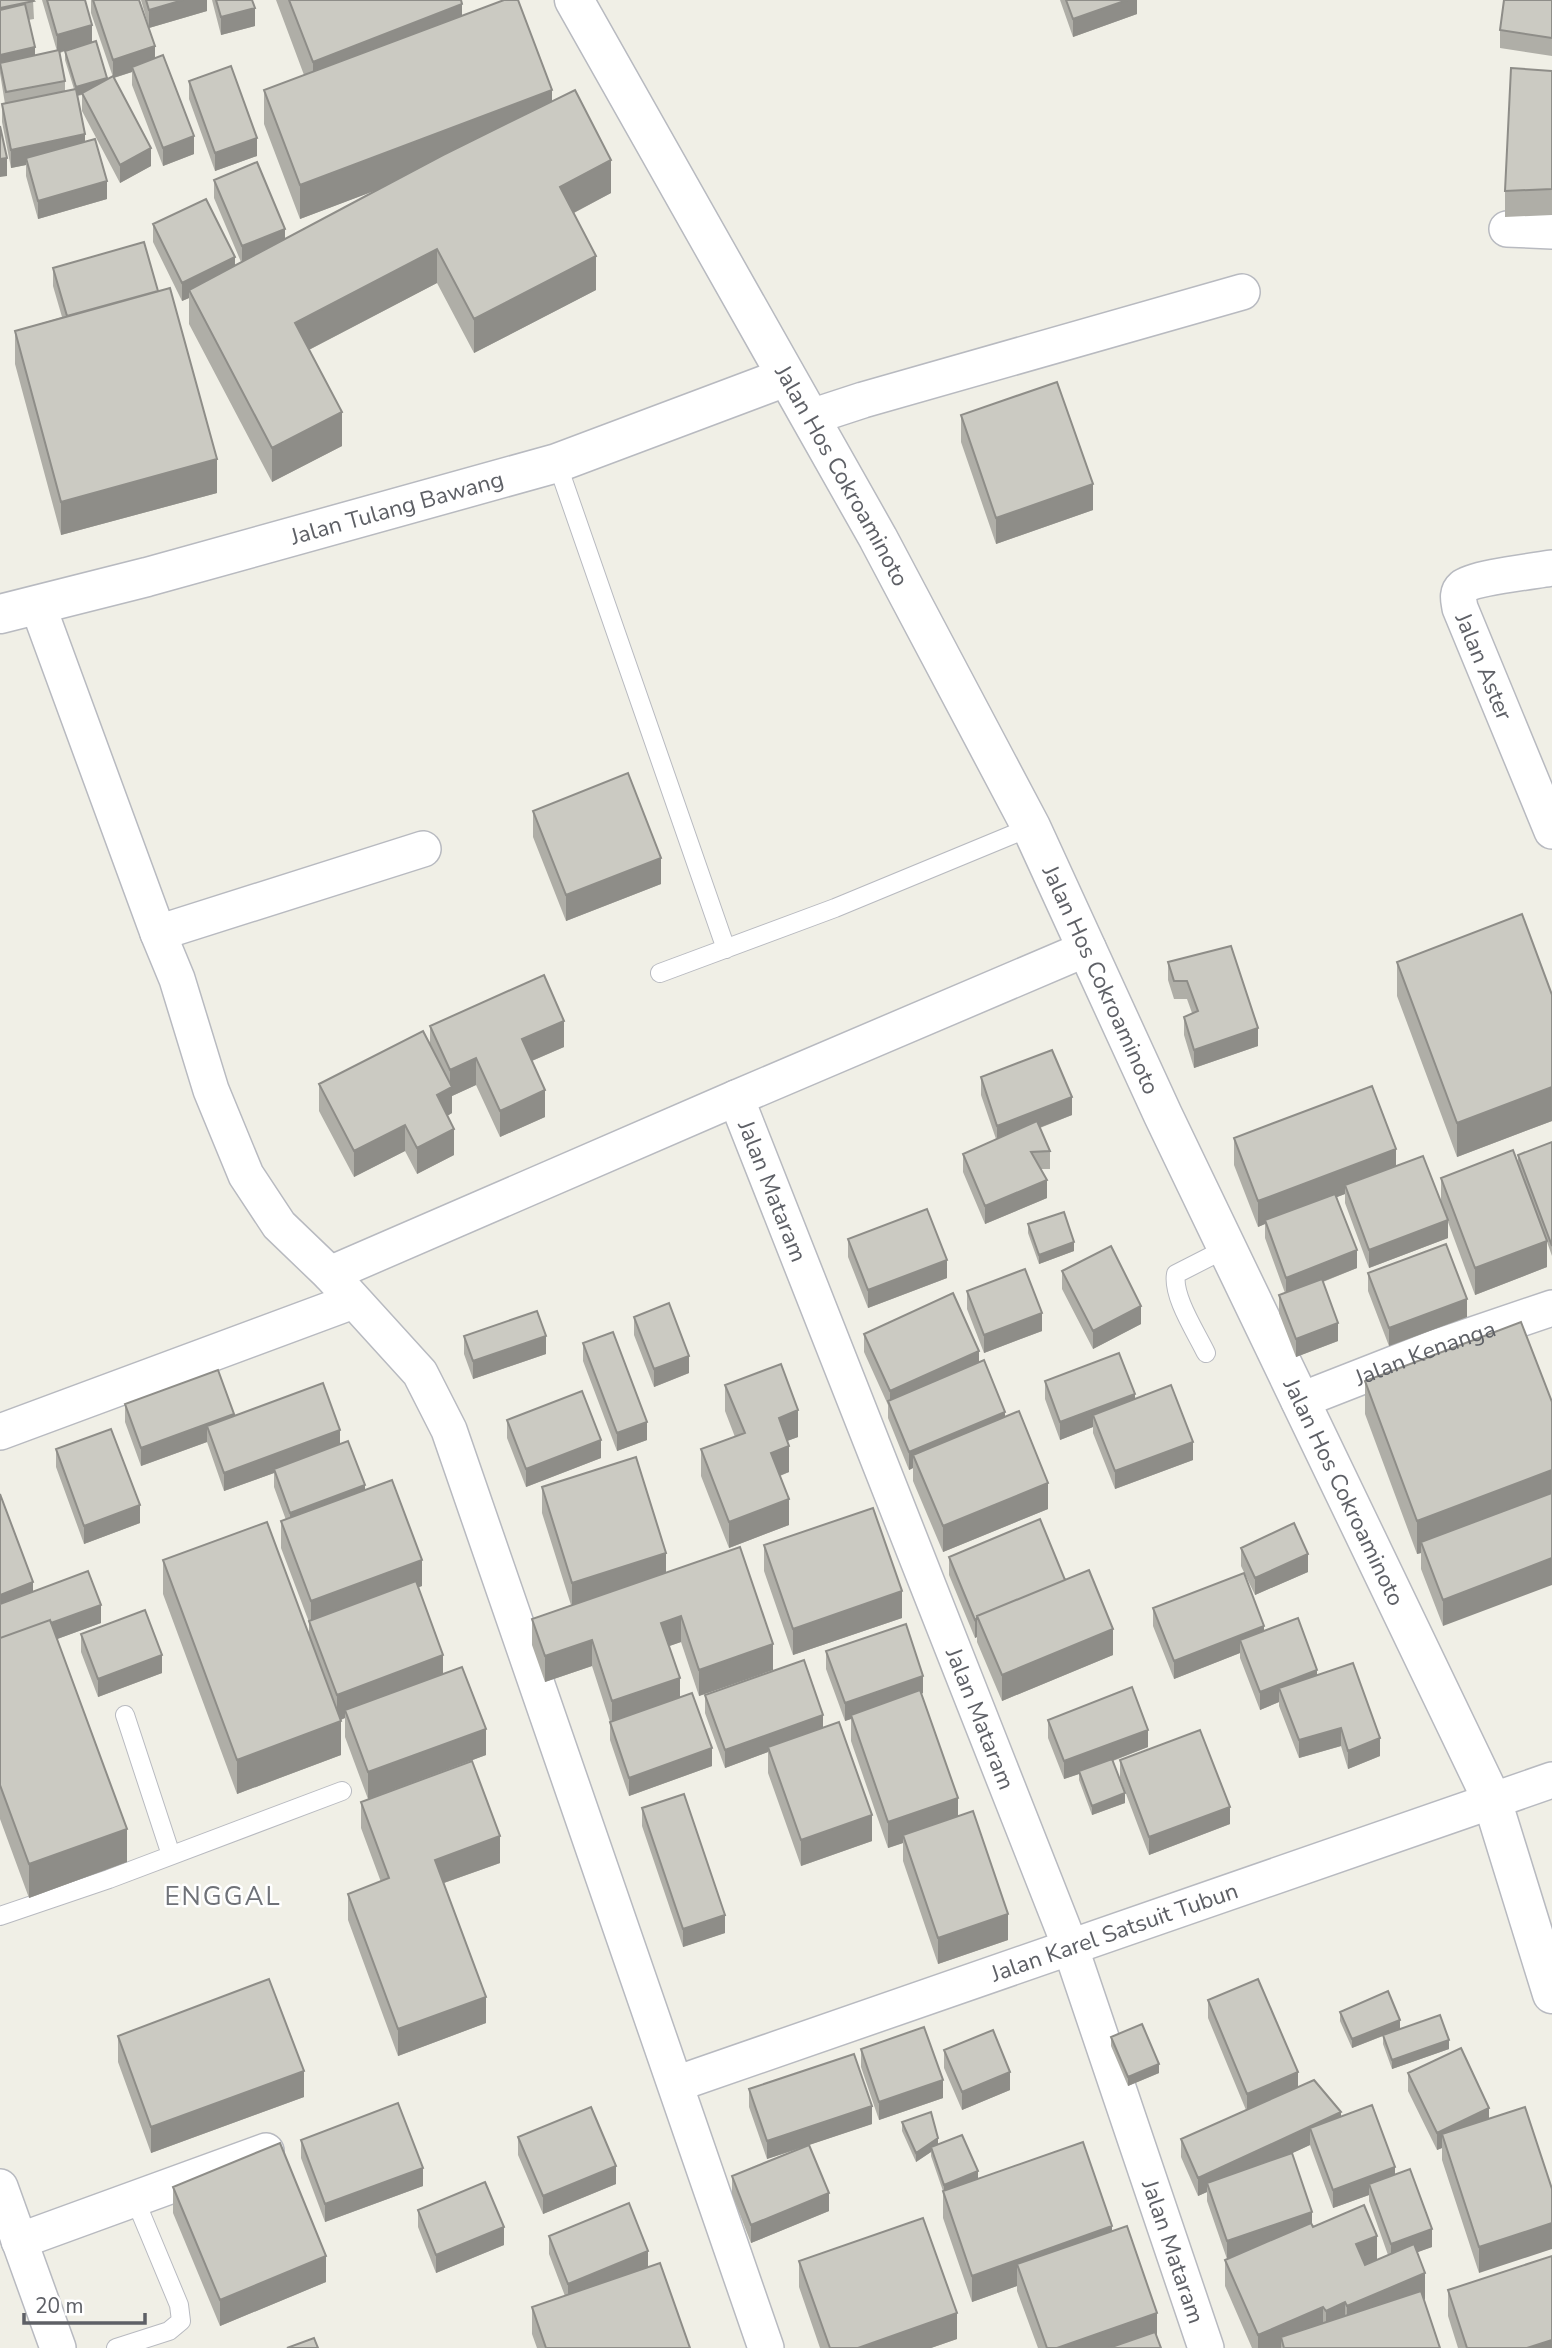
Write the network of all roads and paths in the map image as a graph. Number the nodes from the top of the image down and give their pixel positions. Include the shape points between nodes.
1 (574, 0) edge
2 (1507, 229) dead end
3 (1552, 231) edge
4 (1242, 292) dead end
5 (786, 377) junction
6 (811, 417) junction
7 (557, 463) junction
8 (1552, 568) edge
9 (38, 606) junction
10 (0, 614) edge
11 (1031, 827) junction
12 (1552, 831) edge
13 (423, 849) dead end
14 (158, 933) junction
15 (1088, 948) junction
16 (726, 949) junction
17 (660, 973) dead end
18 (736, 1098) junction
19 (1227, 1248) junction
20 (330, 1274) junction
21 (353, 1301) junction
22 (1552, 1308) edge
23 (1206, 1353) dead end
24 (1299, 1401) junction
25 (0, 1432) edge
26 (125, 1715) dead end
27 (1552, 1780) edge
28 (342, 1791) dead end
29 (1492, 1800) junction
30 (172, 1855) junction
31 (0, 1916) edge
32 (1070, 1947) junction
33 (1552, 1994) edge
34 (676, 2084) junction
35 (275, 2148) edge
36 (0, 2187) edge
37 (134, 2197) junction
38 (19, 2241) junction
39 (58, 2348) edge
40 (116, 2348) edge
41 (766, 2348) edge
42 (1206, 2348) edge

1 - 5 street, Jalan Hos Cokroaminoto
2 - 3 street
4 - 6 street
5 - 6 street, Jalan Hos Cokroaminoto
5 - 7 street, Jalan Tulang Bawang
6 - 11 street, Jalan Hos Cokroaminoto
7 - 9 street, Jalan Tulang Bawang
7 - 16 lane
8 - 12 street, Jalan Aster via 1474,582 1462,587 1458,596
9 - 10 street, Jalan Tulang Bawang
9 - 14 street
11 - 15 street, Jalan Hos Cokroaminoto
11 - 16 lane
13 - 14 street
14 - 20 street via 211,1090 246,1175 279,1225
15 - 18 street
15 - 19 street, Jalan Hos Cokroaminoto
16 - 17 lane
18 - 20 street
18 - 32 street, Jalan Mataram
19 - 23 lane via 1176,1274 1174,1282
19 - 24 street, Jalan Hos Cokroaminoto
20 - 21 street
21 - 25 street
21 - 34 street via 420,1373 449,1430
22 - 24 street, Jalan Kenanga
24 - 29 street, Jalan Hos Cokroaminoto
26 - 30 lane
27 - 29 street, Jalan Karel Satsuit Tubun
28 - 30 lane
29 - 32 street, Jalan Karel Satsuit Tubun
29 - 33 street, Jalan Hos Cokroaminoto
30 - 31 lane
32 - 34 street, Jalan Karel Satsuit Tubun
32 - 42 street, Jalan Mataram
34 - 41 street
35 - 37 street
36 - 38 street
37 - 38 street
37 - 40 lane via 179,2305 181,2321 169,2331
38 - 39 street

